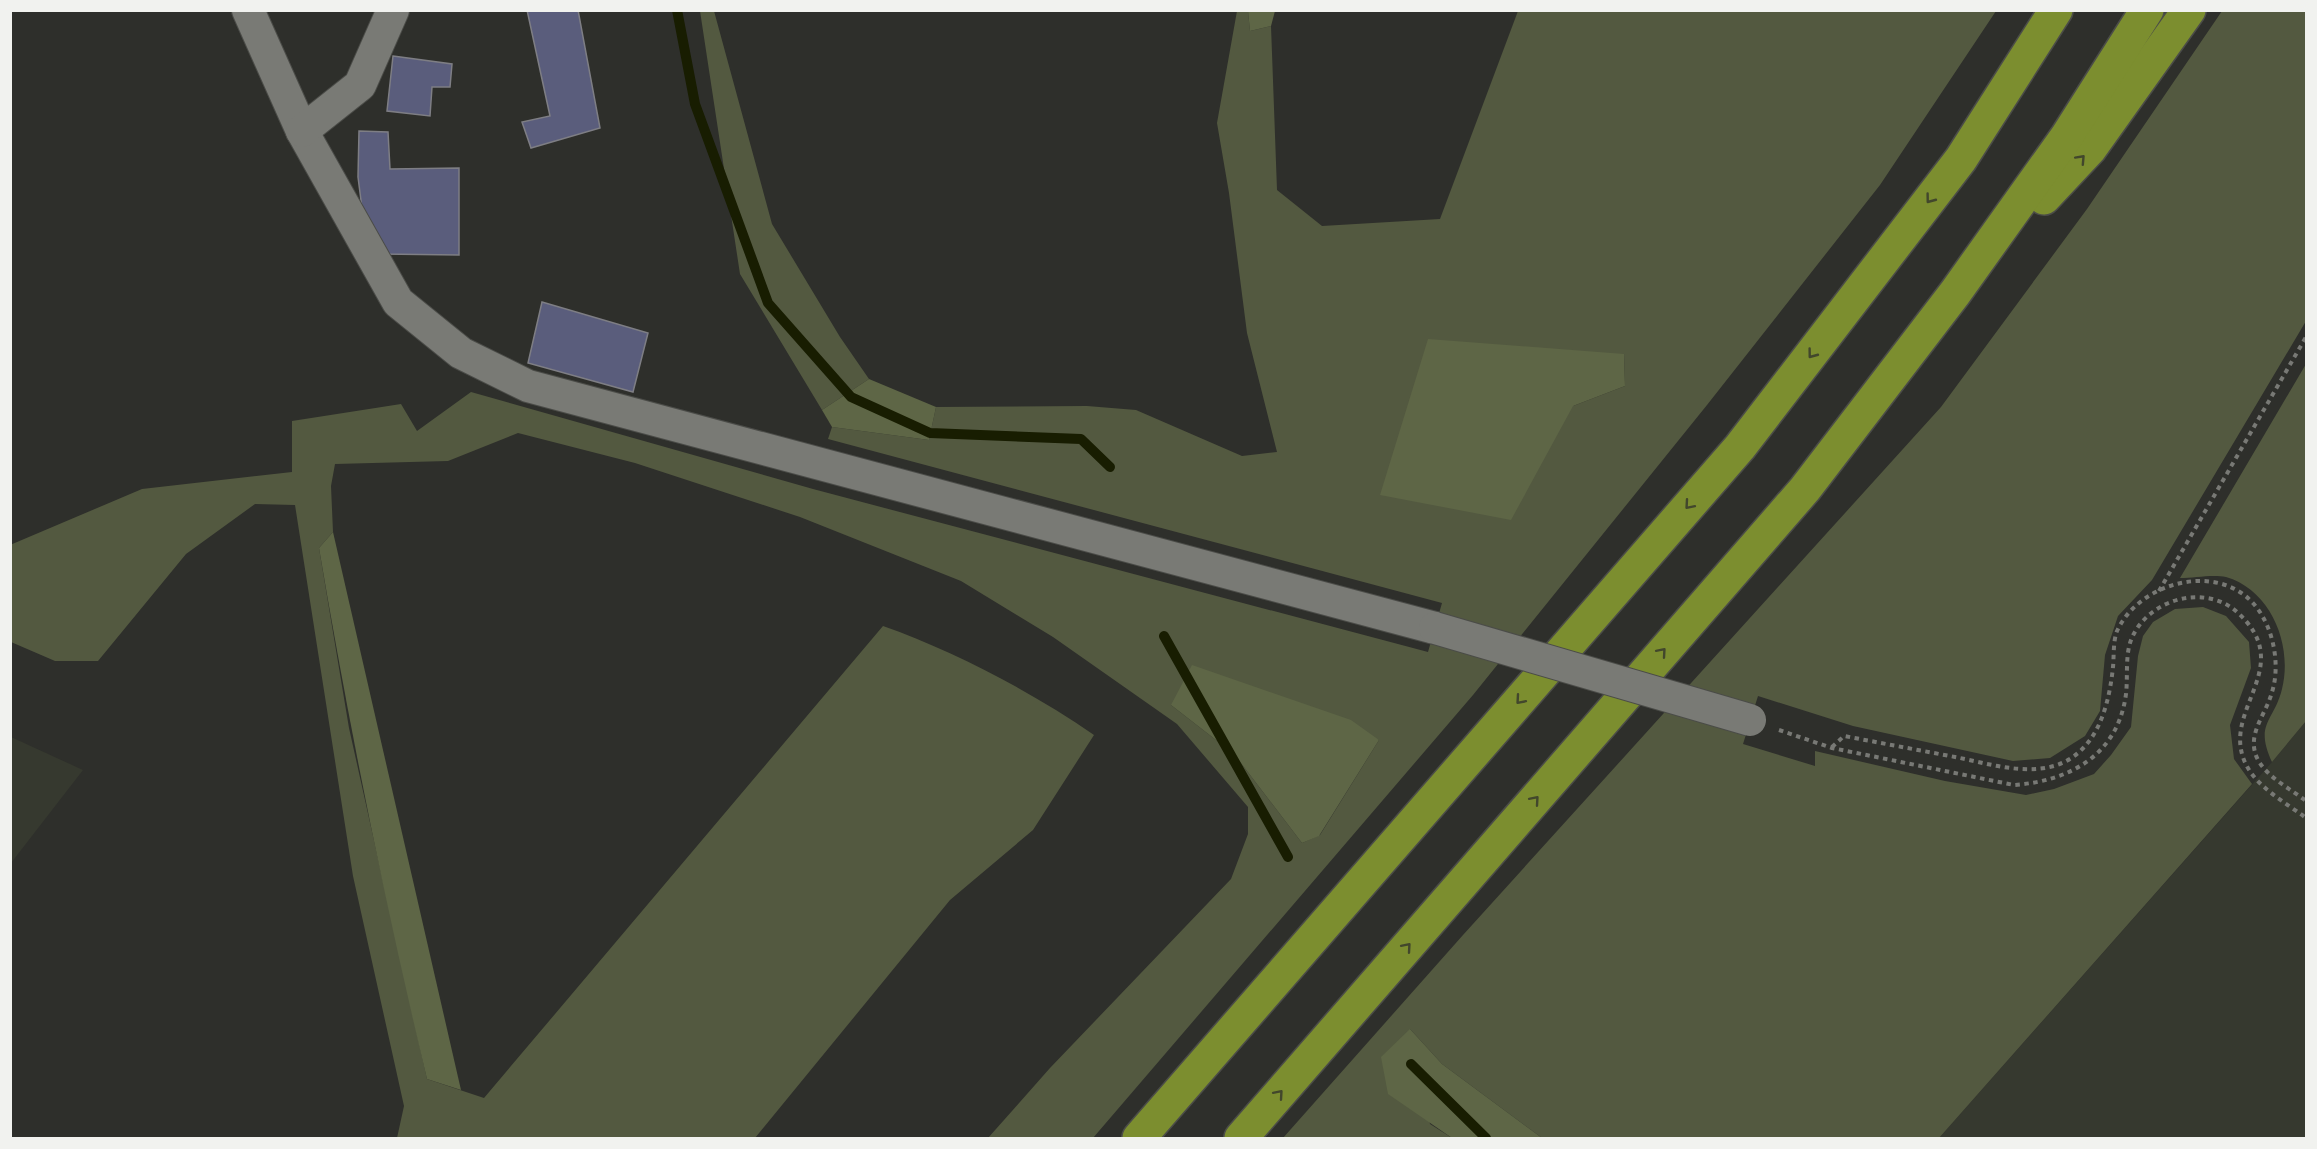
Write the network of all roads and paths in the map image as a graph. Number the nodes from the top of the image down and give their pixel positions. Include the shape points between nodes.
1 (248, 10) edge
2 (393, 10) edge
3 (2037, 10) edge
4 (2056, 10) edge
5 (2147, 10) edge
6 (2189, 10) edge
7 (302, 131) junction
8 (1961, 159) junction
9 (1955, 293) junction
10 (2307, 338) edge
11 (2159, 591) junction
12 (1750, 720) joint
13 (1832, 748) junction
14 (2307, 801) edge
15 (2307, 818) edge
16 (1139, 1138) edge
17 (1241, 1138) edge

1 - 7 street
2 - 7 street via 360,85
3 - 8 highway
4 - 8 highway
5 - 9 highway via 2067,136
9 -> 6 highway via 2090,149
7 - 12 street, bridge via 398,302 461,353 528,386 1435,628
8 -> 16 highway via 1740,447
17 -> 9 highway via 1805,489
10 - 11 path
11 - 13 path via 2132,611 2117,632 2109,701 2102,721 2081,749 2053,766 2022,769 1844,736
11 - 14 path via 2173,583 2206,582 2228,587 2252,602 2267,626 2277,660 2273,691 2253,736 2258,759 2271,775
12 - 13 path
13 - 15 path via 2014,785 2063,775 2086,765 2107,744 2118,725 2126,697 2131,640 2144,621 2157,608 2176,599 2198,597 2217,600 2236,611 2259,644 2257,684 2243,718 2240,738 2244,760 2258,781

